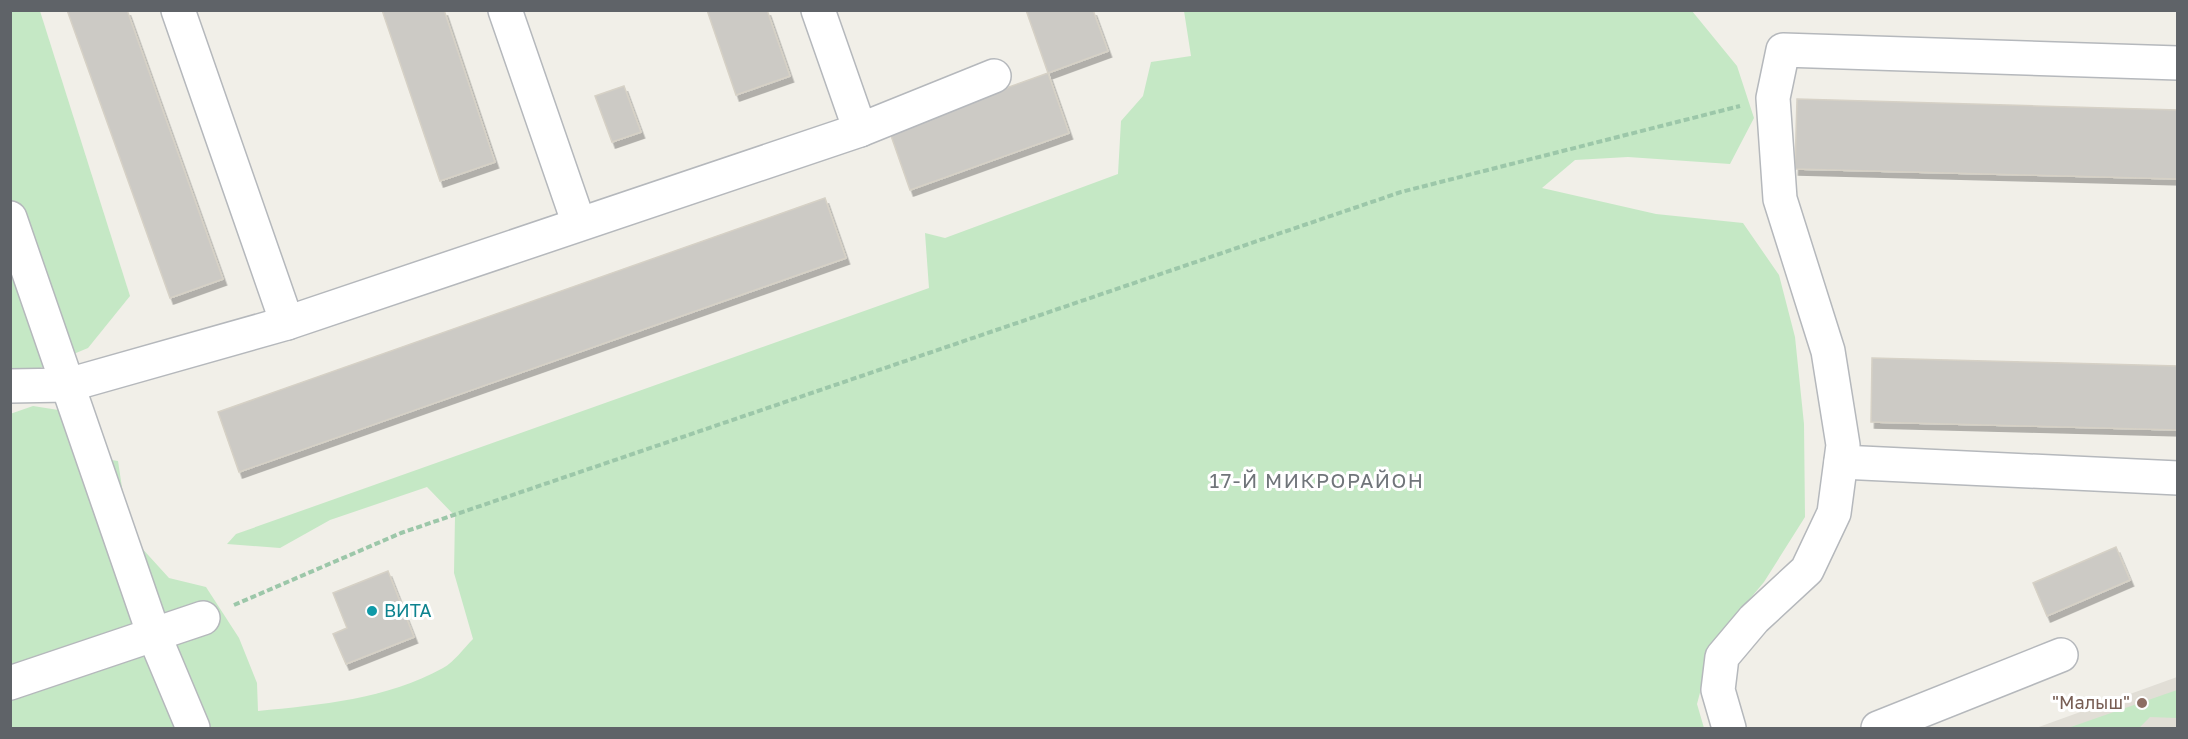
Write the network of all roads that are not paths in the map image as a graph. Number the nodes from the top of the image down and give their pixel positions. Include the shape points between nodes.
1 (178, 10) edge
2 (505, 10) edge
3 (818, 10) edge
4 (2178, 63) edge
5 (994, 76) dead end
6 (860, 130) junction
7 (10, 218) edge
8 (579, 224) junction
9 (287, 323) junction
10 (68, 385) junction
11 (10, 386) edge
12 (1841, 462) junction
13 (2178, 478) edge
14 (203, 618) road end
15 (154, 635) junction
16 (2061, 655) dead end
17 (10, 683) edge
18 (193, 729) edge
19 (1729, 729) edge
20 (1878, 729) edge

1 - 9 street
2 - 8 street
3 - 6 street
4 - 12 street via 1784,50 1773,98 1780,199 1828,351 1843,445
5 - 6 street
6 - 8 street
7 - 10 street
8 - 9 street
9 - 10 street
10 - 11 street
10 - 15 street
12 - 13 street
12 - 19 street via 1834,513 1807,570 1754,619 1722,657 1718,690
14 - 15 street
15 - 17 street
15 - 18 street
16 - 20 street

